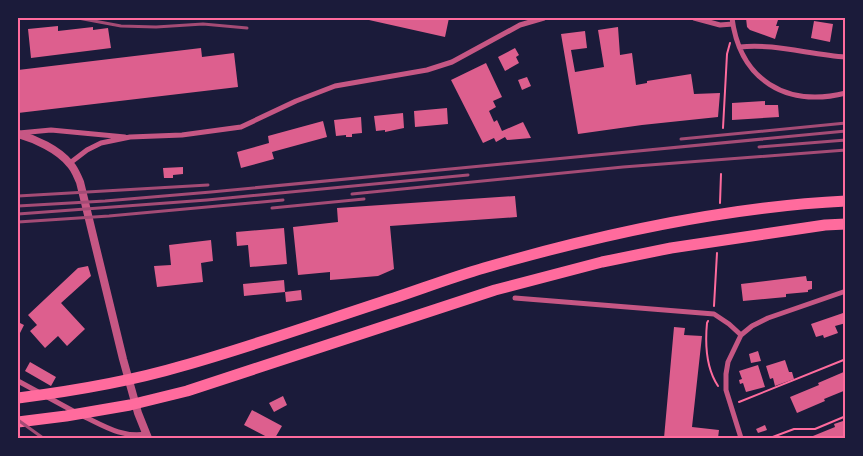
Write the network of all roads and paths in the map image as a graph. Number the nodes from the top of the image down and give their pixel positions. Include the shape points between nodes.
1 (544, 18) edge
2 (694, 18) edge
3 (732, 18) edge
4 (733, 24) junction
5 (736, 35) junction
6 (740, 47) junction
7 (846, 58) edge
8 (846, 93) edge
9 (723, 128) dead end
10 (18, 133) edge
11 (130, 137) junction
12 (70, 163) junction
13 (846, 200) edge
14 (846, 224) edge
15 (846, 291) edge
16 (515, 298) dead end
17 (714, 314) junction
18 (741, 335) junction
19 (846, 359) edge
20 (18, 380) edge
21 (720, 390) dead end
22 (18, 398) edge
23 (730, 406) junction
24 (846, 416) edge
25 (18, 422) edge
26 (147, 436) edge
27 (740, 438) edge
28 (770, 438) edge

1 - 11 street via 520,25 452,62 427,70 335,86 241,127 182,135
2 - 4 street via 720,25
3 - 4 street
4 - 5 street
5 - 6 street
5 - 9 path via 728,54
6 - 7 street via 760,45
6 - 8 street via 759,76 790,94 810,98
10 - 11 street via 50,130
10 - 12 street via 48,146
11 - 12 street via 101,143
12 - 26 street via 80,182 123,359
13 - 22 highway via 747,211 594,239 482,268 172,369 122,381
14 - 25 highway via 671,248 602,262 495,290 187,390 130,405
15 - 18 street via 768,318
16 - 17 street
17 - 18 street
17 - 21 path via 707,323 705,346
18 - 23 street via 726,374
19 - 23 path
20 - 26 street via 62,406 119,433
23 - 27 street
24 - 28 path via 815,429 794,429

